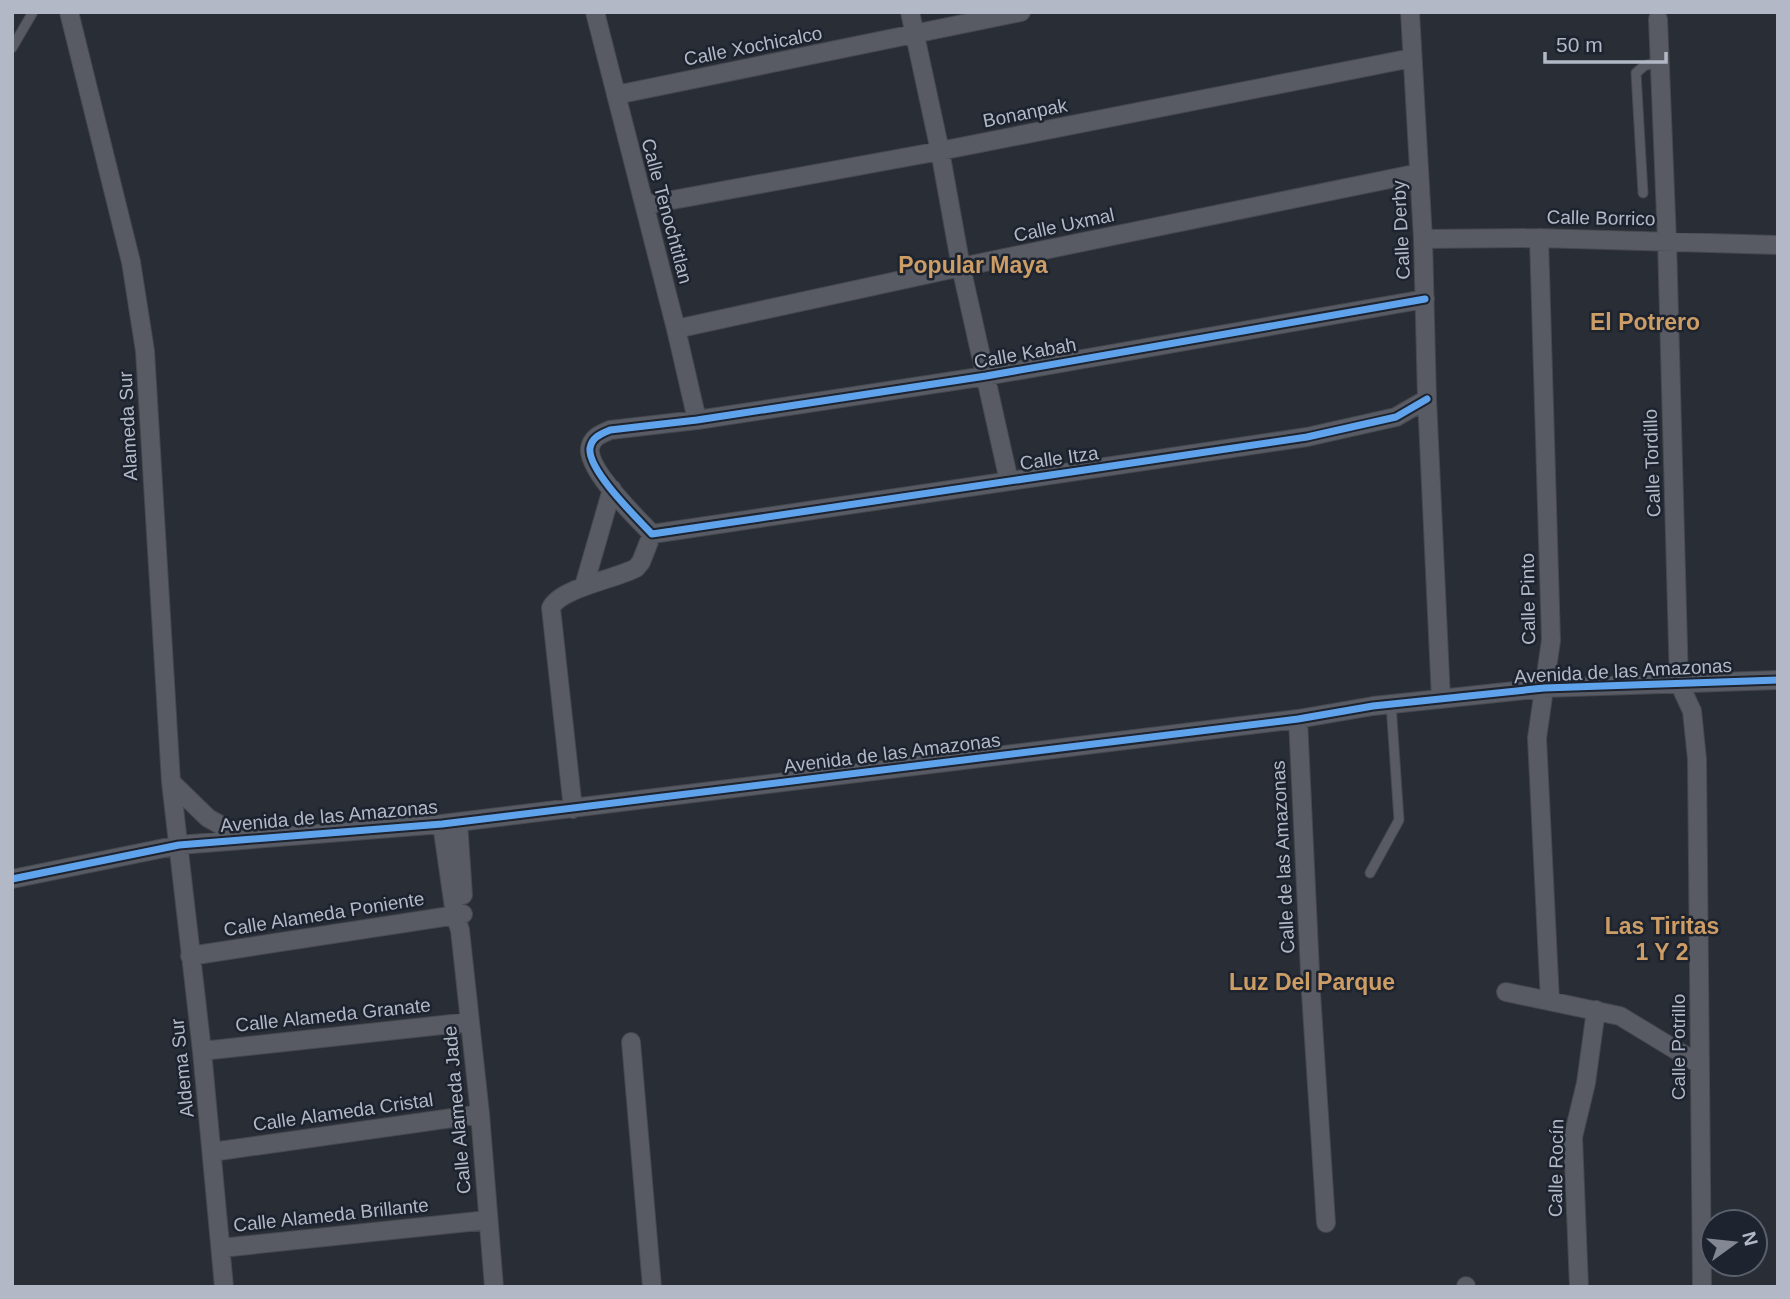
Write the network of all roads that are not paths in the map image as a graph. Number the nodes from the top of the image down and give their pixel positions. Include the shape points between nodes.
1 (33, 12) edge
2 (69, 12) edge
3 (595, 12) edge
4 (910, 12) edge
5 (1021, 12) edge
6 (1410, 12) edge
7 (1658, 19) dead end
8 (915, 35) junction
9 (12, 48) edge
10 (1412, 58) junction
11 (1660, 61) junction
12 (615, 95) junction
13 (940, 151) junction
14 (1419, 173) junction
15 (1643, 193) dead end
16 (645, 205) junction
17 (1539, 238) junction
18 (1423, 239) junction
19 (1667, 241) junction
20 (1778, 245) edge
21 (961, 267) junction
22 (1425, 299) junction
23 (676, 329) junction
24 (986, 376) junction
25 (1427, 399) junction
26 (697, 420) junction
27 (1009, 481) junction
28 (612, 489) junction
29 (652, 534) junction
30 (584, 586) junction
31 (1778, 680) edge
32 (1679, 683) junction
33 (1544, 688) junction
34 (1441, 699) junction
35 (1391, 704) junction
36 (1298, 719) junction
37 (171, 782) junction
38 (573, 808) junction
39 (450, 823) junction
40 (244, 838) junction
41 (179, 845) junction
42 (1370, 873) dead end
43 (12, 879) edge
44 (460, 919) junction
45 (190, 956) junction
46 (1506, 992) dead end
47 (1550, 1001) junction
48 (1596, 1010) junction
49 (470, 1022) junction
50 (631, 1042) dead end
51 (202, 1051) junction
52 (1699, 1064) junction
53 (480, 1114) junction
54 (212, 1152) junction
55 (488, 1220) junction
56 (1326, 1223) dead end
57 (221, 1248) junction
58 (224, 1287) edge
59 (494, 1287) edge
60 (653, 1287) edge
61 (1579, 1287) edge
62 (1702, 1287) edge

1 - 9 lane
2 - 37 street, Alameda Sur via 131,261 145,351
3 - 12 street, Calle Tenochtitlan
4 - 8 street
5 - 8 street, Calle Xochicalco
6 - 10 street, Calle Derby
7 - 11 street, Calle Tordillo
8 - 12 street, Calle Xochicalco
8 - 13 street
10 - 13 street, Bonanpak
10 - 14 street, Calle Derby
11 - 15 lane via 1636,73
11 - 19 street, Calle Tordillo
12 - 16 street, Calle Tenochtitlan
13 - 16 street, Bonanpak
13 - 21 street
14 - 18 street, Calle Derby
14 - 21 street, Calle Uxmal
16 - 23 street, Calle Tenochtitlan
17 - 18 street, Calle Borrico
17 - 19 street, Calle Borrico
17 - 33 street, Calle Pinto via 1551,640
18 - 22 street, Calle Derby
19 - 20 street, Calle Borrico
19 - 32 street, Calle Tordillo
21 - 23 street, Calle Uxmal
21 - 24 street
22 - 24 street, Calle Kabah
22 - 25 street, Calle Derby
23 - 26 street, Calle Tenochtitlan
24 - 26 street, Calle Kabah
24 - 27 street
25 - 27 street, Calle Itza via 1396,417 1307,437
25 - 34 street, Calle Derby
26 - 28 street, Calle Kabah via 597,435 590,451 592,460
27 - 29 street, Calle Itza
28 - 29 street
28 - 30 street
29 - 30 street via 636,568
30 - 38 street via 553,602 551,608
31 - 32 street, Avenida de las Amazonas
32 - 33 street, Avenida de las Amazonas
32 - 52 street, Calle Potrillo via 1692,711 1697,759
33 - 34 street, Avenida de las Amazonas
33 - 47 street, Calle Pinto via 1537,738
34 - 35 street, Avenida de las Amazonas
35 - 36 street, Avenida de las Amazonas
35 - 42 lane via 1399,820
36 - 38 street, Avenida de las Amazonas
36 - 56 street, Calle de las Amazonas
37 - 40 street via 208,818
37 - 41 street, Alameda Sur
38 - 39 street, Avenida de las Amazonas
39 - 40 street, Avenida de las Amazonas
39 - 44 street, Calle Alameda Jade
40 - 41 street, Avenida de las Amazonas
41 - 43 street, Avenida de las Amazonas
41 - 45 street, Aldema Sur
44 - 45 street, Calle Alameda Poniente
44 - 49 street, Calle Alameda Jade
45 - 51 street, Aldema Sur
46 - 47 street
47 - 48 street
48 - 52 street via 1620,1016
48 - 61 street, Calle Rocín via 1573,1137
49 - 51 street, Calle Alameda Granate
49 - 53 street, Calle Alameda Jade
50 - 60 street
51 - 54 street, Aldema Sur
52 - 62 street, Calle Potrillo
53 - 54 street, Calle Alameda Cristal
53 - 55 street, Calle Alameda Jade
54 - 57 street, Aldema Sur
55 - 57 street, Calle Alameda Brillante
55 - 59 street, Calle Alameda Jade
57 - 58 street, Aldema Sur

